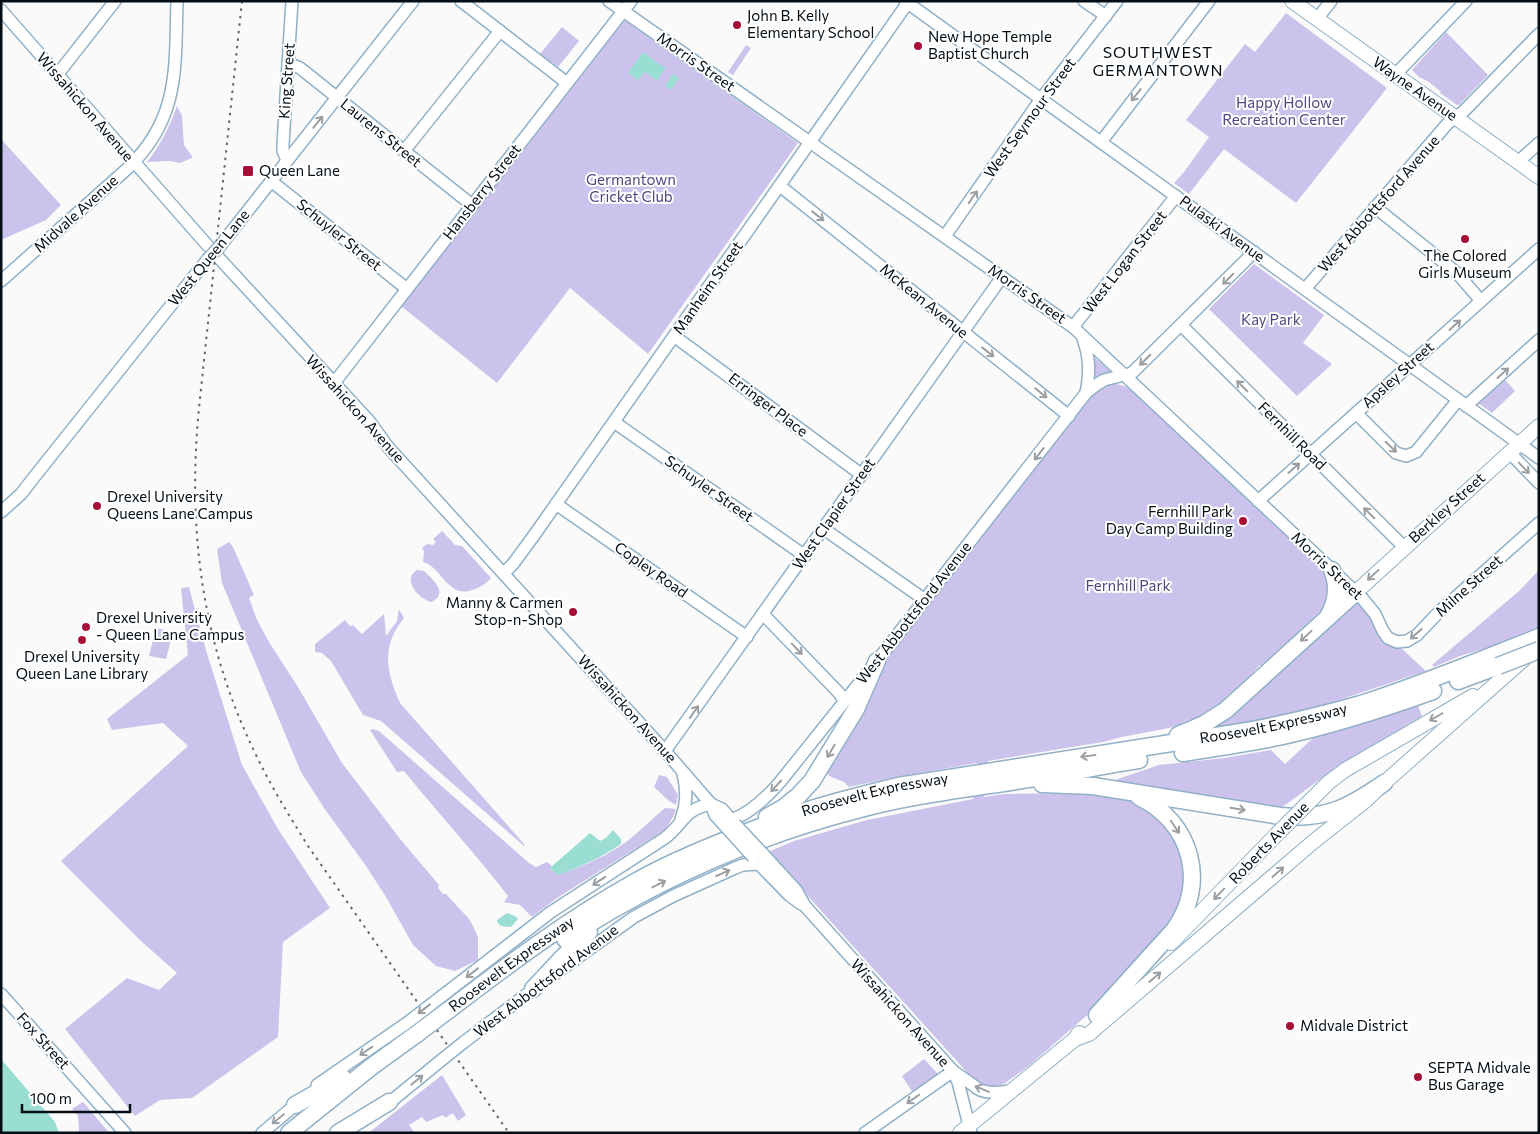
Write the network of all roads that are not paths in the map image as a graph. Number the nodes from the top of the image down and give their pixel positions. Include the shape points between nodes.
1 (115, 1) edge
2 (177, 1) edge
3 (292, 1) edge
4 (413, 1) edge
5 (461, 1) edge
6 (610, 1) edge
7 (631, 1) edge
8 (1084, 1) edge
9 (1117, 1) edge
10 (1209, 1) edge
11 (1292, 1) edge
12 (1330, 1) edge
13 (908, 2) edge
14 (1461, 3) edge
15 (1, 10) edge
16 (623, 11) junction
17 (1106, 16) junction
18 (1317, 19) junction
19 (500, 31) junction
20 (1539, 34) edge
21 (288, 63) junction
22 (57, 74) junction
23 (1395, 75) junction
24 (567, 83) junction
25 (337, 97) junction
26 (1041, 99) junction
27 (1455, 118) junction
28 (810, 142) junction
29 (1101, 142) junction
30 (1539, 143) edge
31 (404, 151) junction
32 (287, 160) junction
33 (134, 162) junction
34 (1518, 162) junction
35 (1539, 177) edge
36 (270, 181) junction
37 (780, 186) junction
38 (1176, 196) junction
39 (472, 205) junction
40 (1375, 207) junction
41 (945, 236) junction
42 (1539, 249) edge
43 (213, 252) junction
44 (1254, 252) junction
45 (1002, 277) junction
46 (1, 281) edge
47 (407, 289) junction
48 (1305, 289) junction
49 (1481, 301) junction
50 (1181, 325) junction
51 (1073, 327) junction
52 (963, 332) junction
53 (674, 336) junction
54 (1082, 336) junction
55 (1539, 340) edge
56 (1410, 365) junction
57 (1124, 376) junction
58 (334, 383) junction
59 (1086, 394) junction
60 (1462, 402) junction
61 (1356, 413) junction
62 (1069, 416) junction
63 (614, 422) junction
64 (1539, 426) edge
65 (1514, 448) junction
66 (1310, 454) junction
67 (1539, 458) edge
68 (862, 475) junction
69 (1539, 483) edge
70 (1258, 501) junction
71 (556, 504) junction
72 (1, 512) edge
73 (1539, 523) edge
74 (824, 529) junction
75 (1404, 547) junction
76 (804, 556) junction
77 (1332, 570) junction
78 (504, 574) junction
79 (1356, 592) junction
80 (925, 600) junction
81 (763, 614) junction
82 (1329, 615) junction
83 (746, 637) junction
84 (1539, 637) edge
85 (1397, 642) joint
86 (1539, 648) edge
87 (877, 661) junction
88 (1494, 661) junction
89 (1494, 684) junction
90 (844, 701) junction
91 (846, 724) junction
92 (1136, 749) junction
93 (665, 751) junction
94 (683, 772) junction
95 (1384, 783) junction
96 (986, 785) junction
97 (1121, 790) junction
98 (711, 804) junction
99 (678, 824) junction
100 (735, 825) junction
101 (758, 858) junction
102 (616, 907) junction
103 (533, 989) junction
104 (1, 994) edge
105 (449, 1008) junction
106 (1097, 1015) junction
107 (417, 1032) junction
108 (1075, 1039) junction
109 (371, 1067) junction
110 (952, 1071) junction
111 (1015, 1090) junction
112 (389, 1102) junction
113 (295, 1105) junction
114 (967, 1131) edge
115 (357, 1132) edge
116 (125, 1133) edge
117 (262, 1133) edge
118 (289, 1133) edge
119 (305, 1133) edge
120 (338, 1133) edge
121 (865, 1133) edge

1 - 22 street
2 - 33 street, Midvale Avenue via 170,101 160,127
3 - 21 street, King Street
4 - 25 street, West Queen Lane
5 - 19 street
6 - 16 street, Morris Street
7 - 16 street, Hansberry Street
8 - 17 street
9 - 17 street, West Seymour Street
10 -> 29 street
11 - 18 main road, Wayne Avenue
12 - 18 street
13 - 26 street, Pulaski Avenue
13 - 28 street, Manheim Street
14 - 23 street
15 - 22 street, Wissahickon Avenue
16 - 24 street, Hansberry Street
16 - 28 street, Morris Street
17 - 26 street, West Seymour Street
18 - 23 main road, Wayne Avenue
19 - 24 street
19 - 31 street
20 - 27 street, West Abbottsford Avenue
21 - 25 street, Laurens Street via 297,66
21 - 32 street, King Street via 283,144
22 - 33 street, Wissahickon Avenue
23 - 27 main road, Wayne Avenue
24 - 39 street, Hansberry Street
25 - 31 street, Laurens Street
32 -> 25 street, West Queen Lane
26 - 29 street, Pulaski Avenue
41 -> 26 street, West Seymour Street
27 - 34 main road, Wayne Avenue
27 - 40 street, West Abbottsford Avenue
28 - 37 street, Manheim Street
28 - 41 street, Morris Street
29 - 38 street, Pulaski Avenue
30 - 34 street
31 - 39 street, Laurens Street
32 - 36 street, West Queen Lane
33 - 43 street, Wissahickon Avenue
33 - 46 street, Midvale Avenue
34 - 35 main road, Wayne Avenue
36 - 43 street, West Queen Lane
36 - 47 street, Schuyler Street
37 -> 52 street, McKean Avenue
37 - 53 street, Manheim Street
38 - 44 street, Pulaski Avenue
38 - 51 street, West Logan Street
39 - 47 street, Hansberry Street
40 - 48 street, West Abbottsford Avenue
40 - 49 street via 1457,273
41 - 45 street, Morris Street
42 - 49 street, Apsley Street
43 - 58 street, Wissahickon Avenue
43 - 72 street, West Queen Lane via 21,494
44 - 48 street, Pulaski Avenue
44 -> 50 street, West Abbottsford Avenue
45 - 51 street, Morris Street
45 - 52 street, West Clapier Street
47 - 58 street, Hansberry Street
48 - 56 street, Pulaski Avenue
56 -> 49 street, Apsley Street
50 -> 57 street, West Abbottsford Avenue via 1132,373
66 -> 50 street, Fernhill Road
51 - 54 street, Morris Street
52 -> 62 street, McKean Avenue
52 - 68 street, West Clapier Street
53 - 63 street, Manheim Street
53 - 68 street, Erringer Place
54 - 57 street, Morris Street
54 - 59 street via 1089,365
60 -> 55 street
56 - 60 street, Pulaski Avenue
56 - 61 street, Apsley Street
57 - 59 street, West Abbottsford Avenue via 1100,382
57 - 70 street, Morris Street
58 - 78 street, Wissahickon Avenue
59 - 62 street, West Abbottsford Avenue
61 -> 60 street via 1396,453 1406,456 1416,452
60 - 65 street, Pulaski Avenue
61 - 66 street, Apsley Street
62 -> 80 street, West Abbottsford Avenue
63 - 71 street, Manheim Street
63 - 76 street, Schuyler Street
64 - 65 main road, Berkley Street
65 - 67 street, Pulaski Avenue
65 -> 69 street
65 - 75 main road, Berkley Street
70 -> 66 street, Apsley Street
75 -> 66 street, Fernhill Road
68 - 74 street, West Clapier Street
70 - 77 street, Morris Street
71 - 78 street, Manheim Street
71 - 83 street, Copley Road
73 -> 85 street, Milne Street via 1411,639
74 - 76 street, West Clapier Street
74 - 80 street
75 -> 79 main road, Berkley Street
76 - 81 street, West Clapier Street
77 - 79 street, Morris Street
77 - 82 highway via 1337,588
78 - 93 street, Wissahickon Avenue
79 - 82 highway
79 - 85 street, Morris Street via 1372,609 1385,634
80 - 87 street, West Abbottsford Avenue
81 - 83 street, West Clapier Street
81 -> 90 street
82 -> 92 highway via 1216,718
93 -> 83 street, West Clapier Street
84 - 88 highway, Roosevelt Expressway
86 - 88 highway, Roosevelt Expressway, bridge
86 - 89 main road, Roberts Avenue
87 - 90 street, West Abbottsford Avenue
87 - 91 highway
88 - 92 highway, Roosevelt Expressway via 1339,710 1260,728
88 - 96 highway, Roosevelt Expressway via 1389,706 1288,735
89 - 95 main road, Roberts Avenue
89 -> 106 main road, Roberts Avenue, bridge via 1328,783
90 - 91 highway
90 -> 100 street, West Abbottsford Avenue via 774,788
91 -> 100 highway via 805,789 764,820
92 -> 100 highway, Roosevelt Expressway via 898,786
93 - 94 street, Wissahickon Avenue
94 - 98 street, Wissahickon Avenue
94 - 99 street via 686,802
97 -> 95 highway via 1300,817 1340,810
108 -> 95 main road, Roberts Avenue via 1089,1034
96 - 97 highway via 1067,784
102 -> 96 highway, Roosevelt Expressway via 707,861 805,824 886,802
97 -> 106 highway via 1151,804 1175,826 1187,850 1192,887 1188,905 1174,930
98 - 99 street via 692,811
98 - 100 street, Wissahickon Avenue via 715,815
99 -> 105 street via 665,838 551,912
100 - 101 street, Wissahickon Avenue, bridge
100 - 105 highway, Roosevelt Expressway via 725,840 676,861 608,898
103 -> 101 street, West Abbottsford Avenue via 650,908
101 - 110 street, Wissahickon Avenue via 796,890 805,906
102 - 103 highway
102 - 105 highway, Roosevelt Expressway
112 -> 103 street, West Abbottsford Avenue, bridge
104 - 116 street, Fox Street
105 - 107 highway, Roosevelt Expressway, bridge
106 - 108 main road, Roberts Avenue
107 - 109 highway, Roosevelt Expressway
107 -> 113 street via 318,1084
107 - 119 highway, Roosevelt Expressway via 357,1090
108 - 111 main road, Roberts Avenue
109 - 113 highway via 348,1075
109 - 118 highway, Roosevelt Expressway
111 -> 110 street via 996,1093 981,1090
110 - 114 street, Wissahickon Avenue via 957,1078
110 -> 121 street
111 - 114 main road, Roberts Avenue
112 - 115 street, West Abbottsford Avenue
112 - 120 highway
113 -> 117 street

